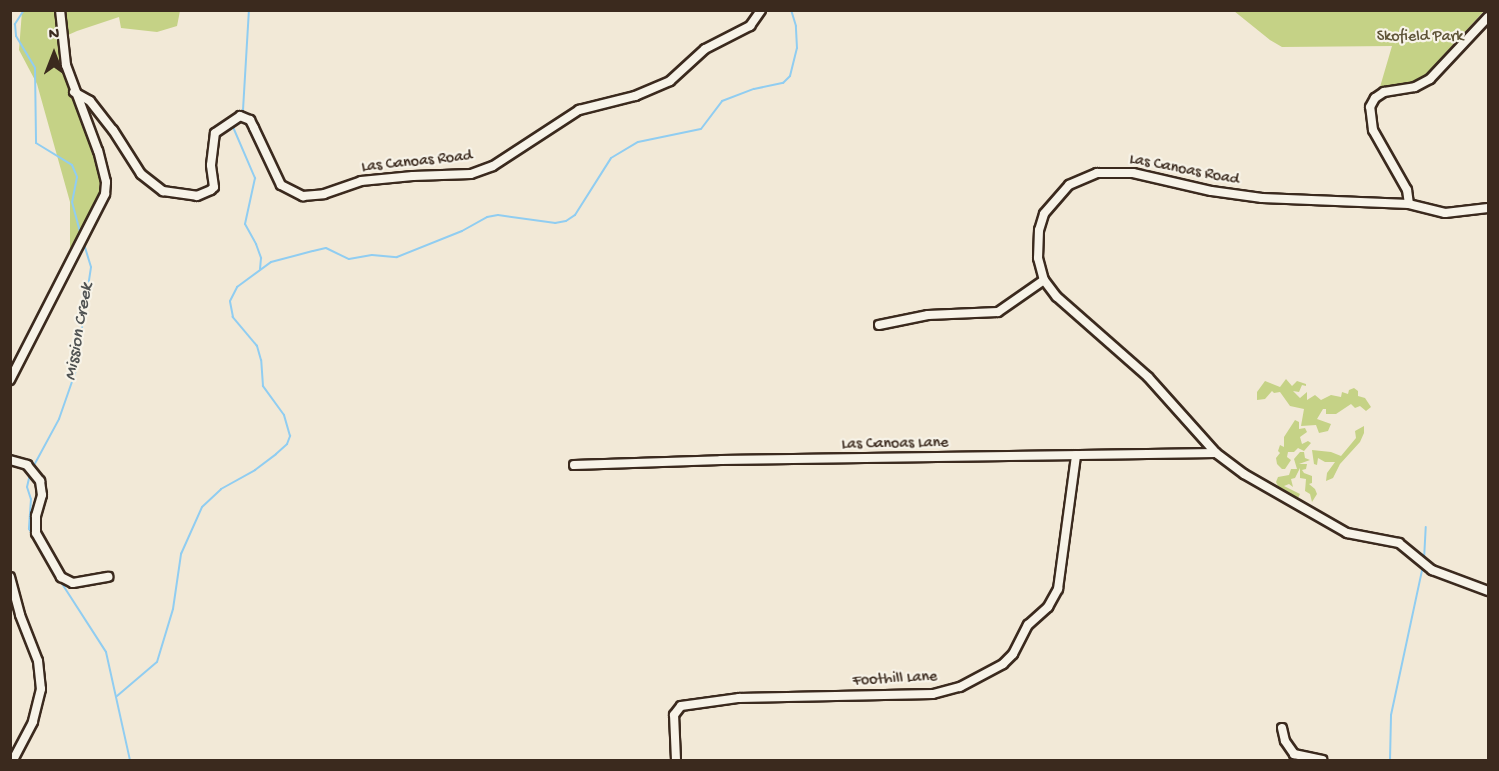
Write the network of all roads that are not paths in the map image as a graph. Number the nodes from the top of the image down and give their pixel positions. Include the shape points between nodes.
1 (60, 10) edge
2 (761, 10) edge
3 (1488, 17) edge
4 (74, 92) junction
5 (1409, 204) junction
6 (1488, 208) edge
7 (1044, 280) junction
8 (879, 326) dead end
9 (10, 380) edge
10 (1216, 453) junction
11 (1076, 455) junction
12 (10, 460) edge
13 (574, 465) dead end
14 (10, 577) edge
15 (108, 577) dead end
16 (1488, 591) edge
17 (1282, 728) dead end
18 (13, 760) edge
19 (676, 760) edge
20 (1322, 760) edge

1 - 4 street via 63,49
2 - 4 street, Las Canoas Road via 750,26 705,49 670,81 635,96 579,110 507,159 471,174 371,180 324,194 296,194 281,185 255,128 245,116 230,120 215,133 211,190 197,196 163,191 150,183 90,101
3 - 5 street via 1430,79 1415,87 1384,92 1373,100 1372,130 1407,190
4 - 9 street via 98,151 105,194
5 - 6 street, Las Canoas Road via 1445,213
5 - 7 street, Las Canoas Road via 1262,198 1133,173 1098,172 1069,185 1044,214 1038,258
7 - 8 street via 991,314 928,315
7 - 10 street, Las Canoas Road via 1057,297 1172,401
10 - 11 street, Las Canoas Lane
10 - 16 street, Las Canoas Road via 1261,485 1347,533 1399,543 1439,574
11 - 13 street, Las Canoas Lane
11 - 19 street, Foothill Lane via 1058,589 1003,664 960,687 933,694 739,698 681,706 674,715
12 - 15 street via 27,465 40,481 42,495 36,533 61,577 73,583
14 - 18 street via 39,661 41,689 33,722
17 - 20 street via 1294,754

